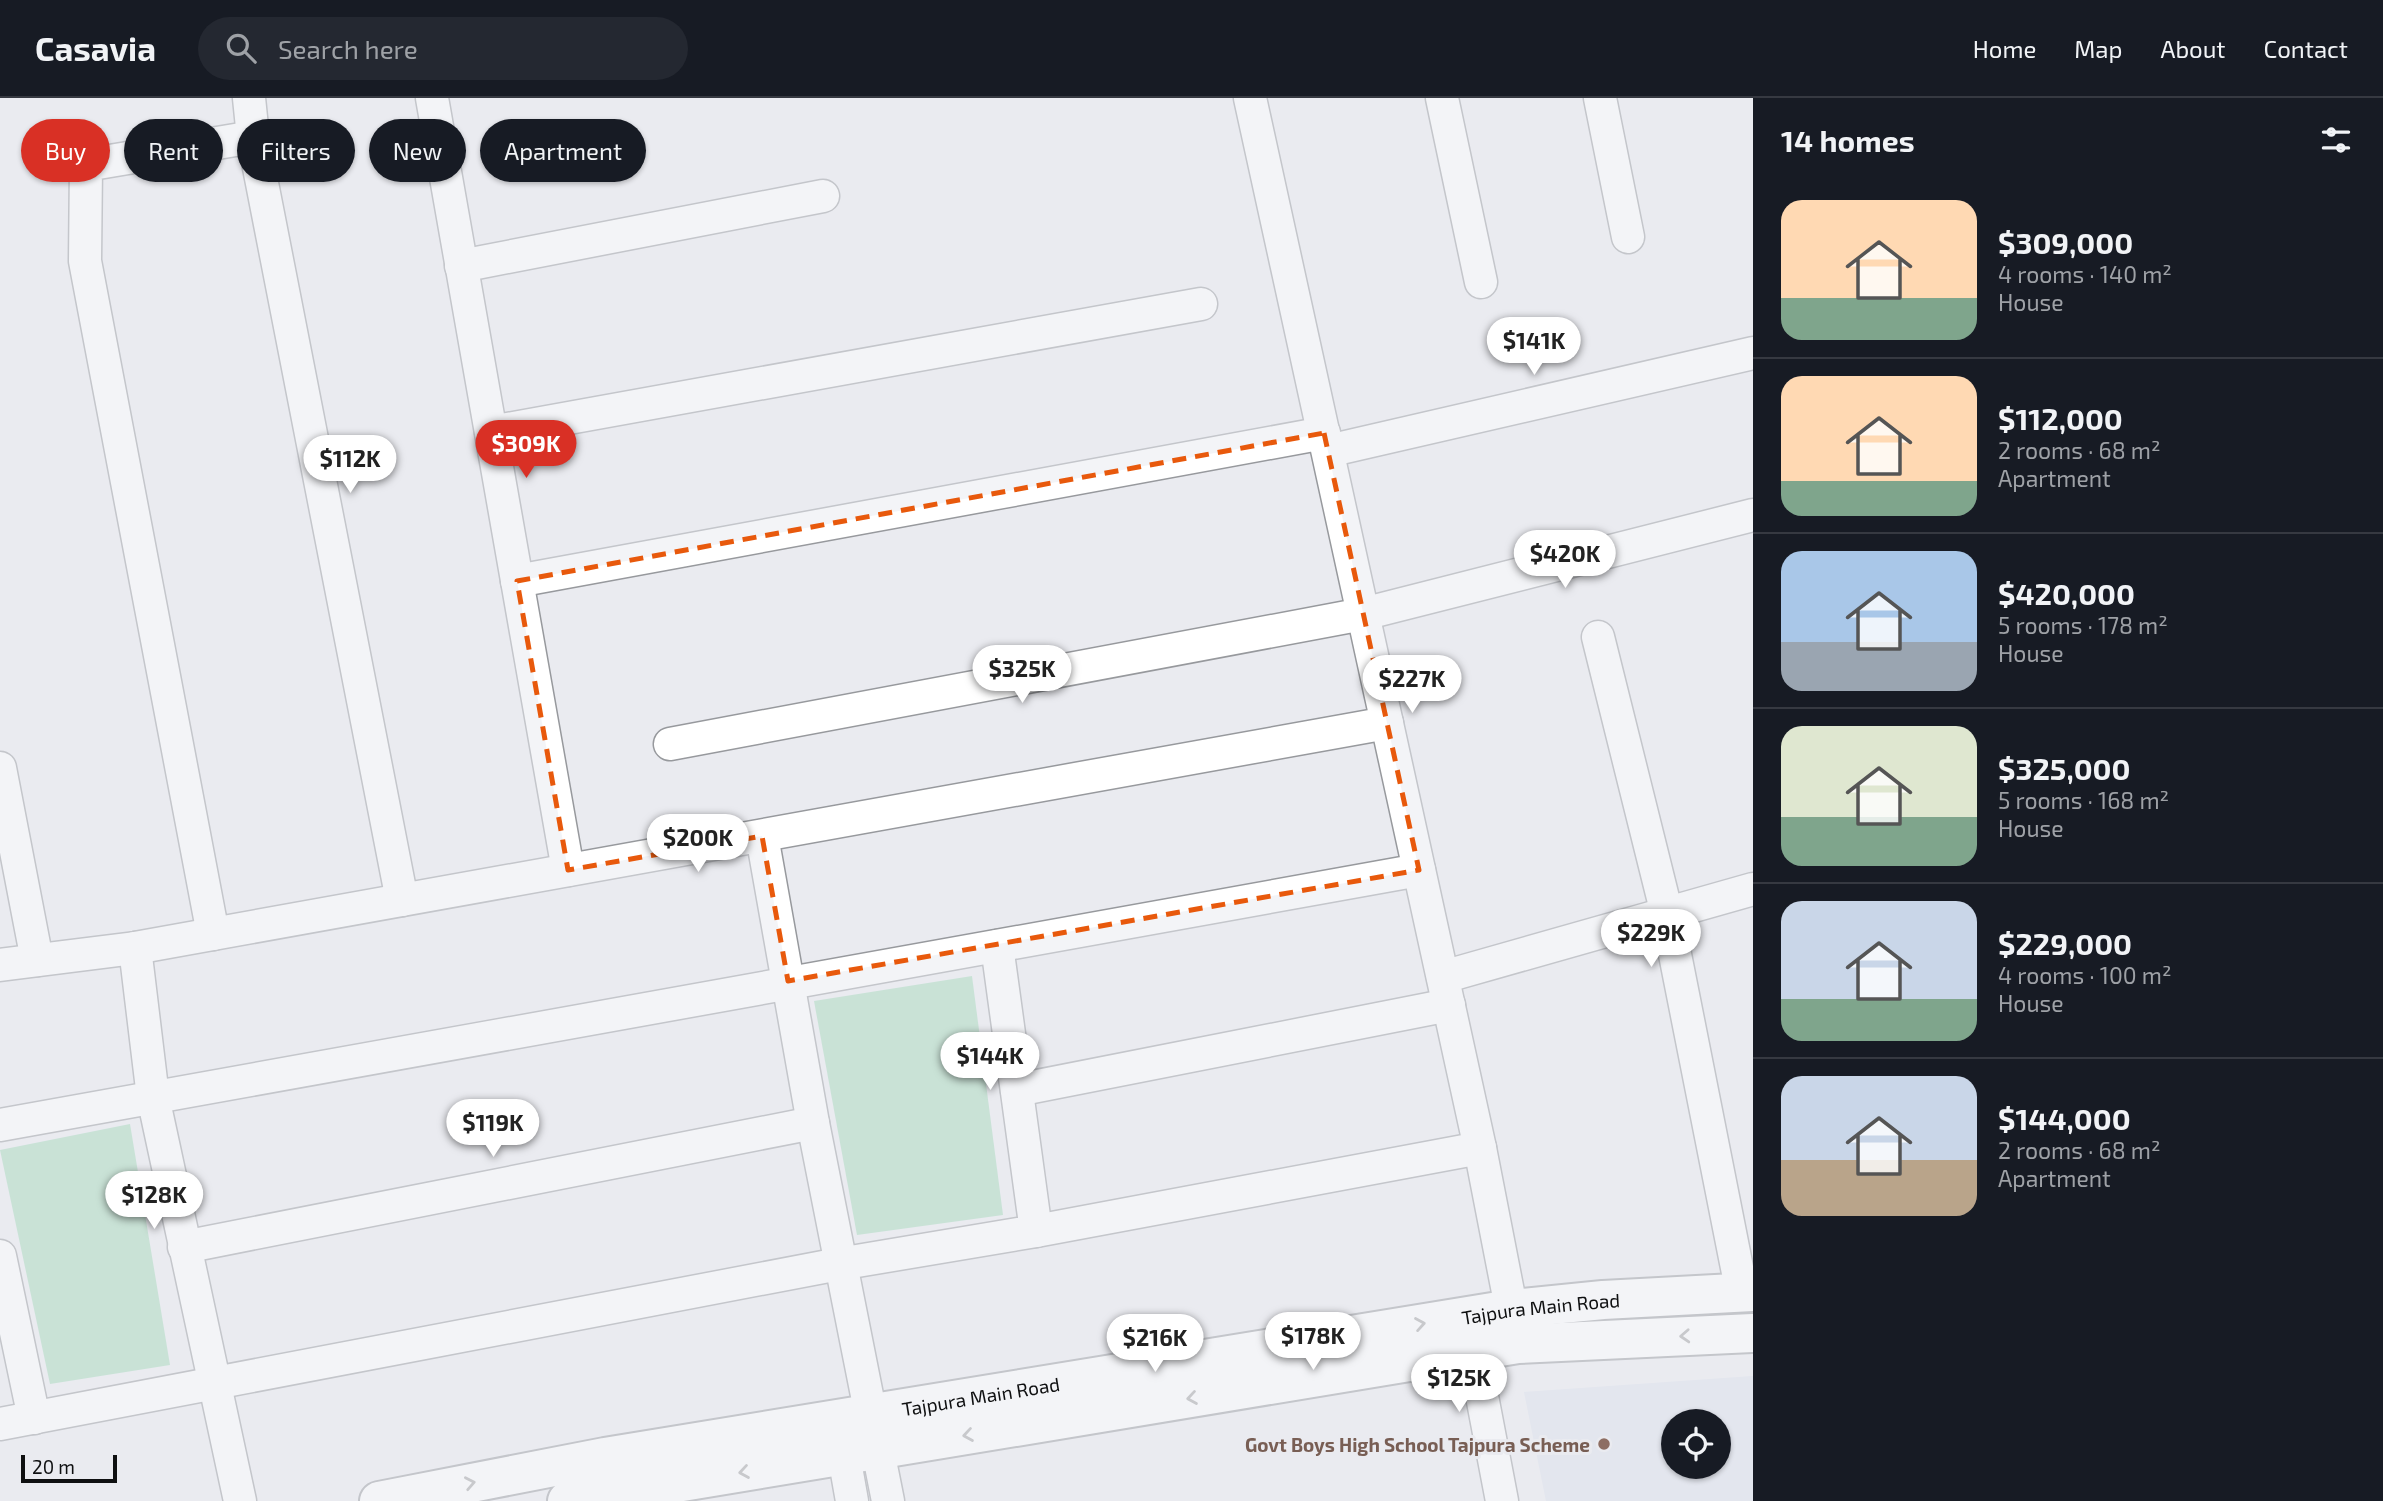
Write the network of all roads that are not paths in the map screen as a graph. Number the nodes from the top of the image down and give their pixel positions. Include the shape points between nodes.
1 (249, 98) edge
2 (432, 98) edge
3 (1250, 98) edge
4 (1442, 98) edge
5 (1600, 98) edge
6 (251, 119) edge
7 (237, 140) edge
8 (262, 182) edge
9 (823, 196) dead end
10 (1628, 237) dead end
11 (461, 266) junction
12 (1481, 282) dead end
13 (1200, 304) dead end
14 (1753, 353) edge
15 (491, 432) junction
16 (1326, 442) junction
17 (1753, 515) edge
18 (517, 581) junction
19 (1363, 614) junction
20 (1598, 637) dead end
21 (1387, 723) junction
22 (670, 744) dead end
23 (0, 768) edge
24 (762, 836) junction
25 (568, 870) junction
26 (1419, 870) junction
27 (1753, 889) edge
28 (402, 900) junction
29 (1667, 914) junction
30 (213, 934) junction
31 (997, 946) junction
32 (135, 948) junction
33 (37, 960) junction
34 (0, 965) edge
35 (788, 981) junction
36 (1446, 991) junction
37 (1017, 1090) junction
38 (152, 1097) junction
39 (813, 1123) junction
40 (0, 1125) edge
41 (1480, 1148) junction
42 (1036, 1231) junction
43 (184, 1247) junction
44 (839, 1264) junction
45 (1, 1268) edge
46 (1748, 1292) edge
47 (1515, 1327) junction
48 (1753, 1333) edge
49 (1470, 1334) junction
50 (214, 1384) junction
51 (34, 1418) junction
52 (0, 1424) edge
53 (857, 1436) junction
54 (240, 1501) edge
55 (379, 1501) edge
56 (570, 1501) edge
57 (852, 1501) edge
58 (888, 1501) edge
59 (1502, 1501) edge

1 - 6 street
2 - 11 street
3 - 16 street
4 - 12 street
5 - 10 street
7 - 30 street via 86,165 85,261
8 - 28 street
9 - 11 street
11 - 15 street
13 - 15 street
14 - 16 street
15 - 18 street
16 - 18 street
16 - 19 street
17 - 19 street
18 - 25 street
19 - 21 street
19 - 22 street
20 - 29 street
21 - 24 street
21 - 26 street
23 - 33 street
24 - 25 street
24 - 35 street
25 - 28 street
26 - 31 street
26 - 36 street
27 - 29 street
28 - 30 street
29 - 36 street
29 - 46 street
30 - 32 street
31 - 35 street
31 - 37 street
32 - 33 street
32 - 38 street
33 - 34 street
35 - 38 street
35 - 39 street
36 - 37 street
36 - 41 street
37 - 42 street
38 - 40 street
38 - 43 street
39 - 43 street
39 - 44 street
41 - 42 street
41 - 47 street
42 - 44 street
43 - 50 street
44 - 50 street
44 - 53 street
45 - 51 street
46 - 47 street, Tajpura Main Road via 1603,1300
48 -> 47 street, Tajpura Main Road
47 - 49 street, Tajpura Main Road
49 - 53 street, Tajpura Main Road
49 - 59 street
50 - 51 street
50 - 54 street
51 - 52 street
55 -> 53 street, Tajpura Main Road via 605,1457
53 -> 56 street, Tajpura Main Road
53 - 57 street
53 - 58 street

